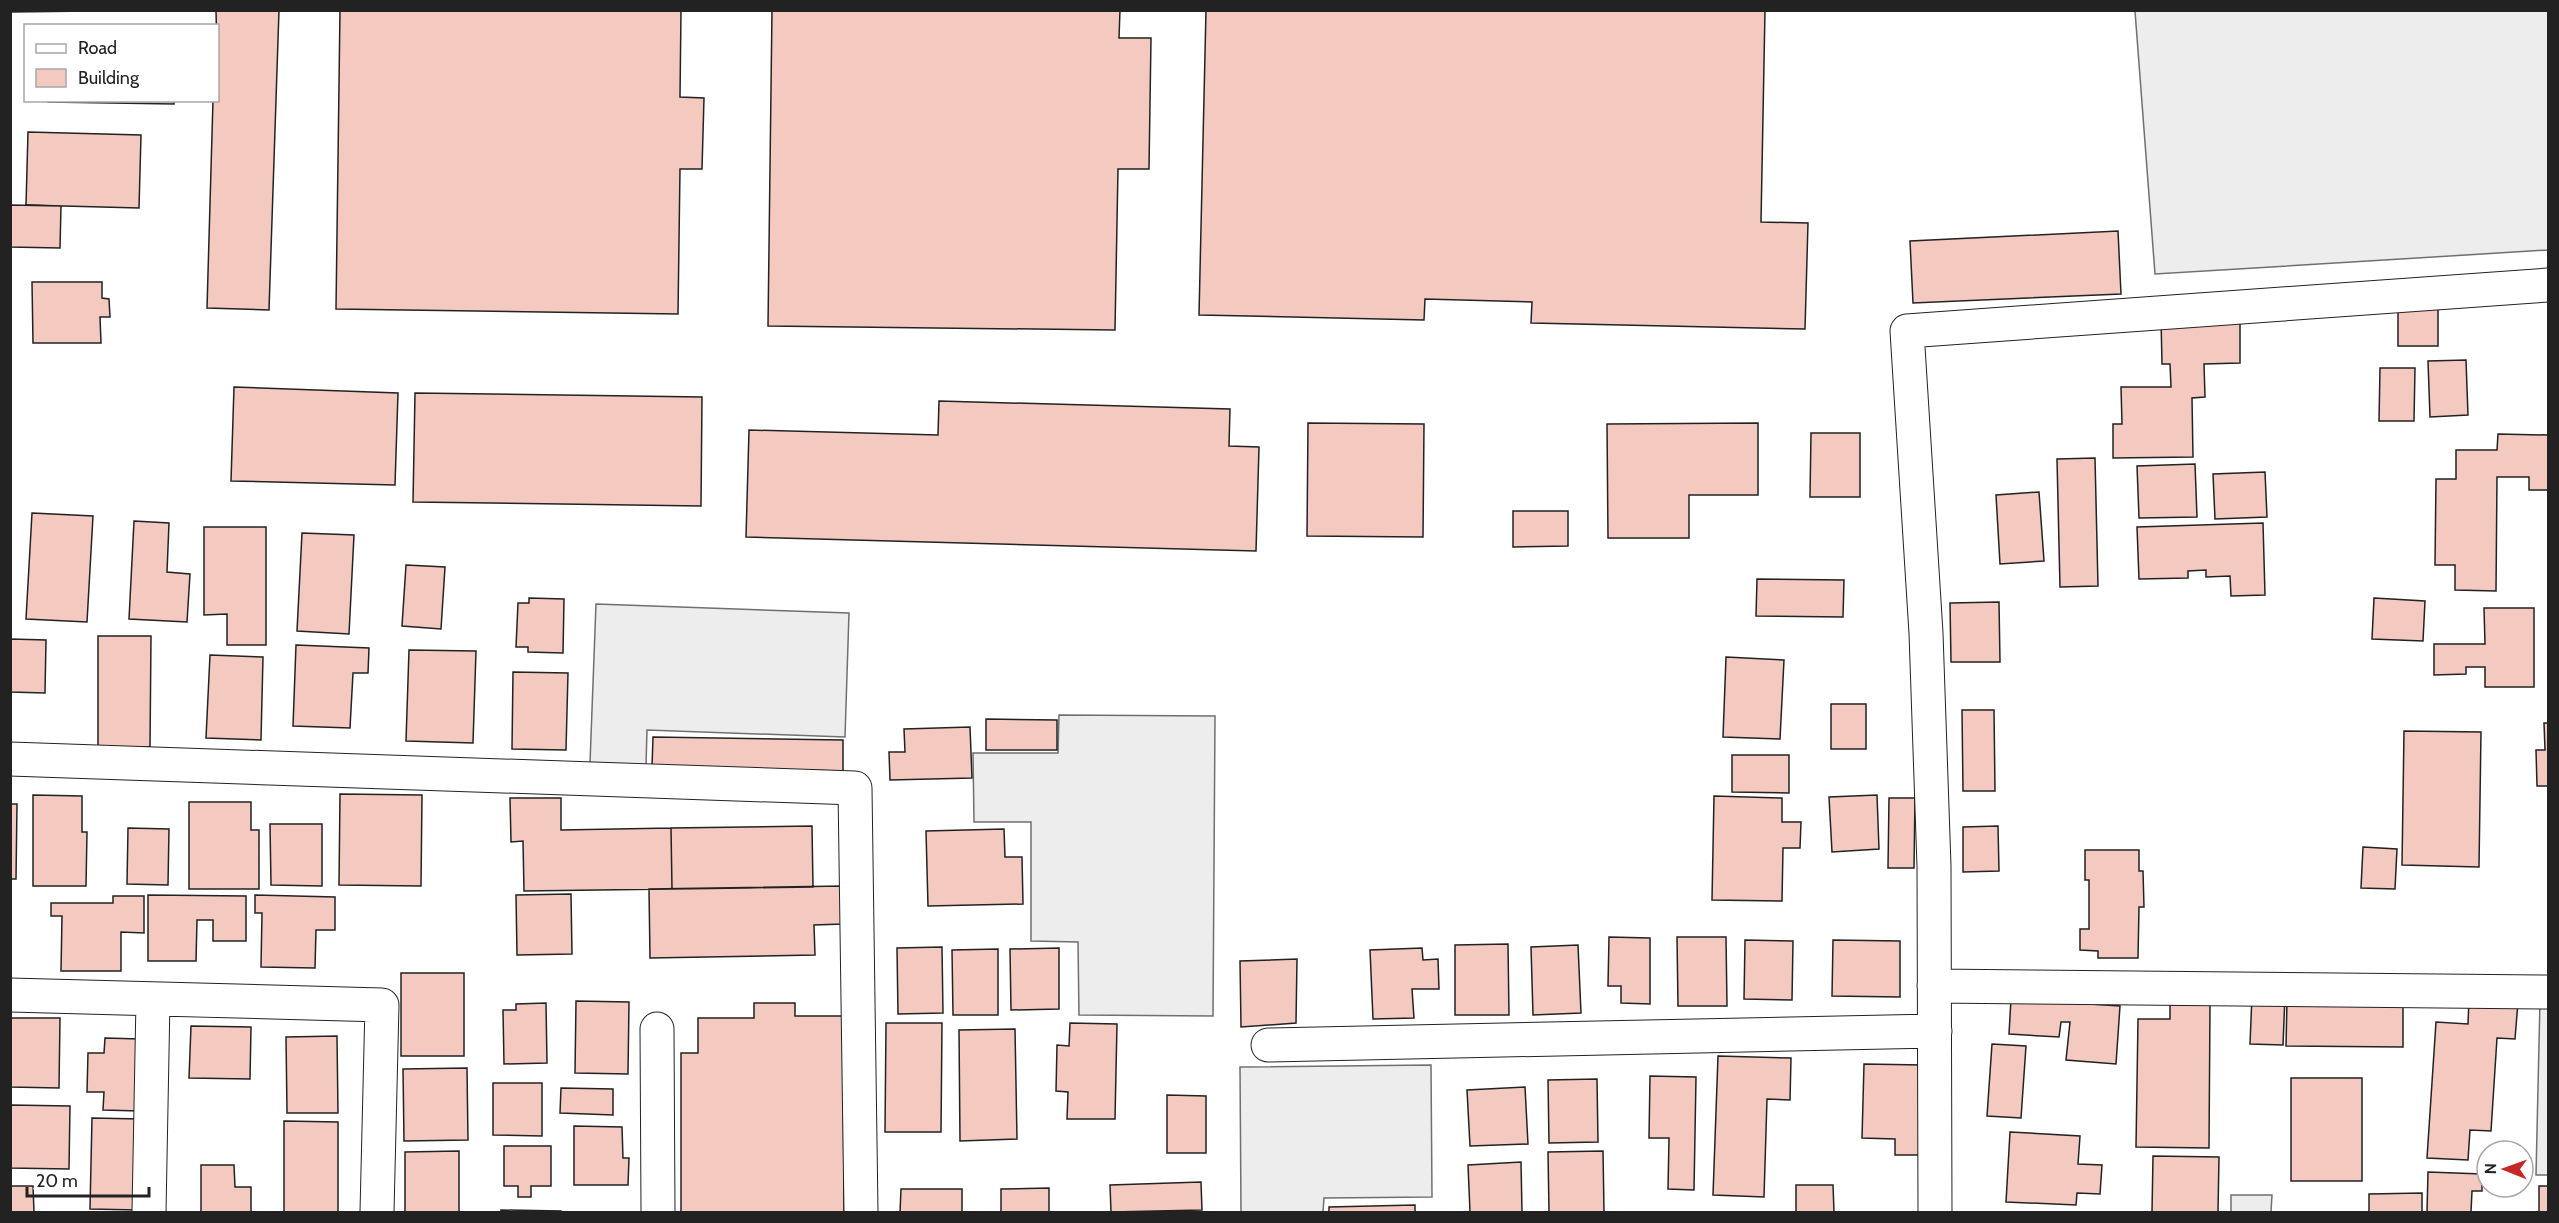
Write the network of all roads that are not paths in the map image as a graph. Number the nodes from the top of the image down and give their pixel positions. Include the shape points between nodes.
1 (2548, 285) edge
2 (10, 759) edge
3 (1934, 986) junction
4 (2548, 992) edge
5 (10, 995) edge
6 (153, 1000) junction
7 (657, 1029) dead end
8 (1935, 1031) junction
9 (1268, 1045) dead end
10 (149, 1212) edge
11 (377, 1212) edge
12 (657, 1212) edge
13 (861, 1212) edge
14 (1935, 1212) edge

1 - 3 street via 1907,331 1926,633
2 - 13 street via 855,788
3 - 4 street
3 - 8 street
5 - 6 street
6 - 10 street
6 - 11 street via 382,1005
7 - 12 street
8 - 9 street
8 - 14 street

